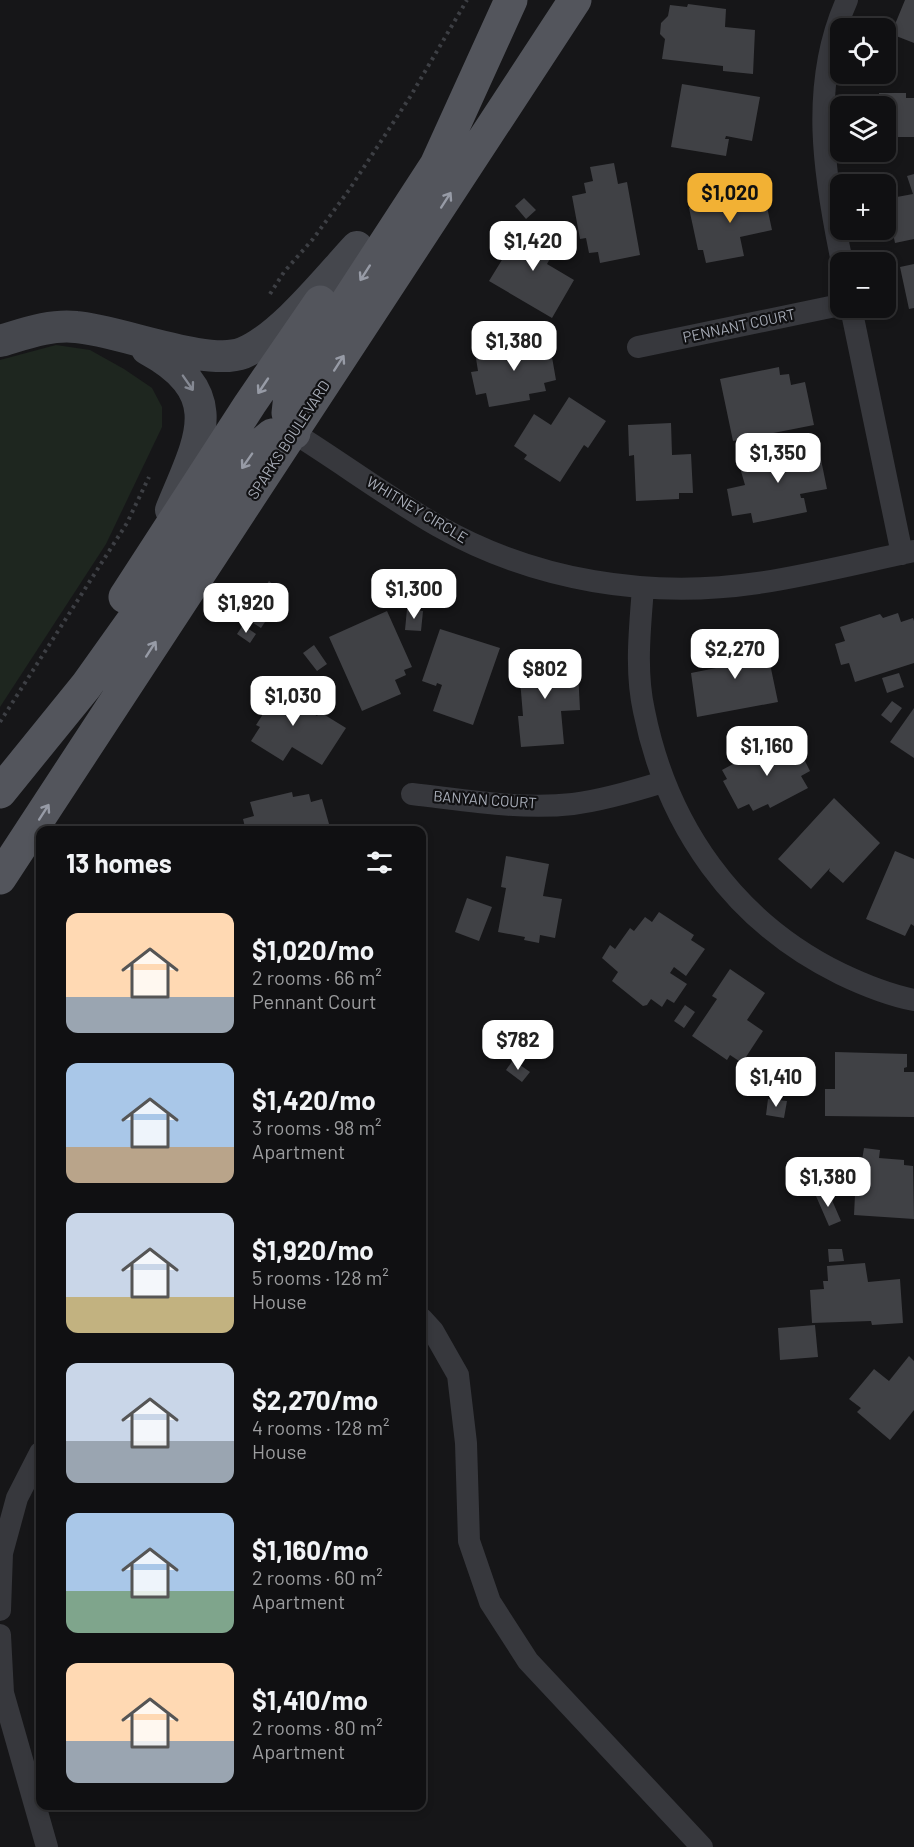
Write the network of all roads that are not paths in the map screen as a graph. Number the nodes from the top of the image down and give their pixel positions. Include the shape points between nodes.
1 (509, 0) edge
2 (575, 0) edge
3 (847, 0) edge
4 (357, 247) junction
5 (840, 252) edge
6 (830, 307) edge
7 (853, 318) edge
8 (125, 337) junction
9 (0, 340) edge
10 (638, 347) dead end
11 (294, 433) junction
12 (908, 552) edge
13 (154, 553) junction
14 (643, 588) junction
15 (663, 782) junction
16 (0, 790) edge
17 (412, 794) dead end
18 (0, 878) edge
19 (914, 1000) edge
20 (426, 1323) edge
21 (36, 1460) edge
22 (0, 1610) edge
23 (0, 1635) edge
24 (36, 1808) edge
25 (36, 1810) edge
26 (47, 1847) edge
27 (702, 1847) edge

1 - 4 main road
1 -> 11 main road via 436,165 310,357 290,395 288,413
11 -> 2 main road, SPARKS BOULEVARD
3 - 5 street via 830,56 822,113 824,161
4 - 8 street via 283,325 242,354 200,353
4 -> 13 main road
6 - 10 street, PENNANT COURT
7 - 12 street, WHITNEY CIRCLE
8 - 9 street via 75,327 39,329
8 -> 13 street via 181,373 196,394 202,420 201,435
11 - 14 street, WHITNEY CIRCLE via 438,526 488,551 542,570 601,584
11 -> 16 main road via 272,435 255,450 86,686
18 -> 11 main road, SPARKS BOULEVARD
12 - 14 street, WHITNEY CIRCLE via 759,583 699,589
13 - 16 main road
14 - 15 street via 639,657 643,708
15 - 17 street, BANYAN COURT via 573,804 520,806
15 - 19 street via 685,828 711,868 741,903 818,962 865,985
20 - 27 street via 458,1375 466,1443 469,1541 490,1602 528,1661
21 - 22 street via 17,1498 2,1553
23 - 24 street via 3,1693
25 - 26 street

